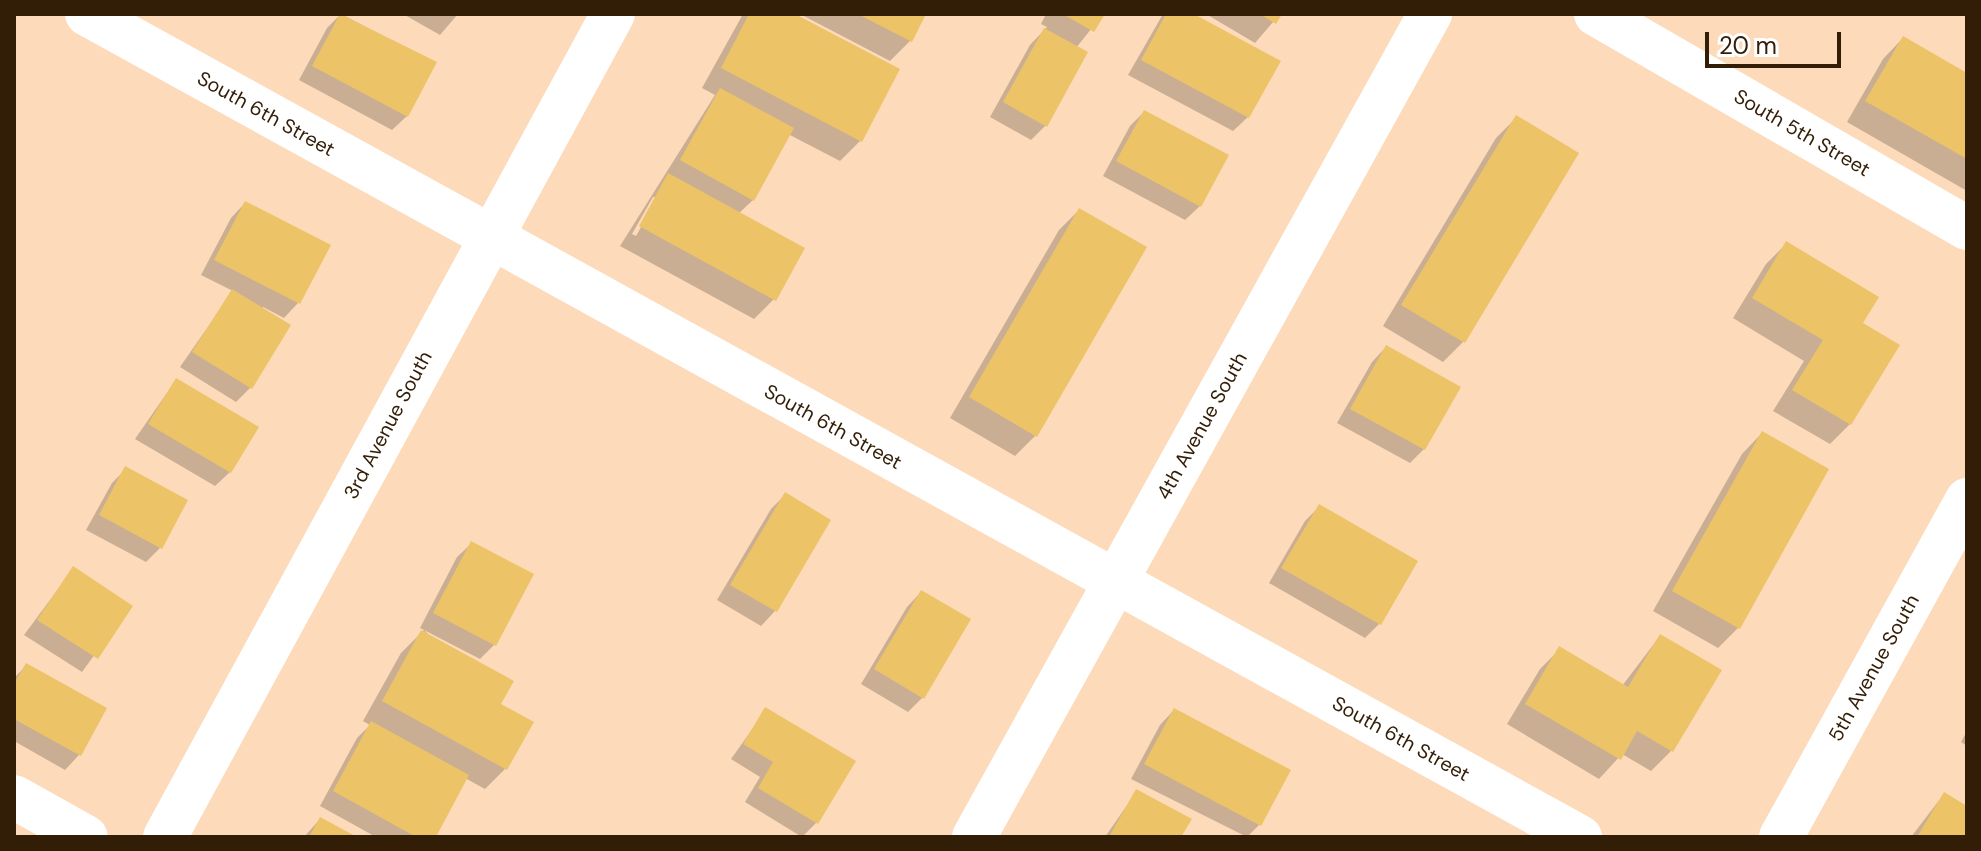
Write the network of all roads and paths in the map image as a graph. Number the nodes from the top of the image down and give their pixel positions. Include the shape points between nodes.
1 (87, 14) edge
2 (613, 14) edge
3 (1430, 14) edge
4 (1596, 14) edge
5 (1967, 228) edge
6 (489, 238) junction
7 (1967, 500) edge
8 (1115, 583) junction
9 (14, 797) edge
10 (86, 837) edge
11 (165, 837) edge
12 (974, 837) edge
13 (1580, 837) edge
14 (1781, 837) edge

1 - 6 street, South 6th Street
2 - 6 street, 3rd Avenue South
3 - 8 street, 4th Avenue South
4 - 5 street, South 5th Street
6 - 8 street, South 6th Street
6 - 11 street, 3rd Avenue South
7 - 14 street, 5th Avenue South
8 - 12 street, 4th Avenue South
8 - 13 street, South 6th Street
9 - 10 street

